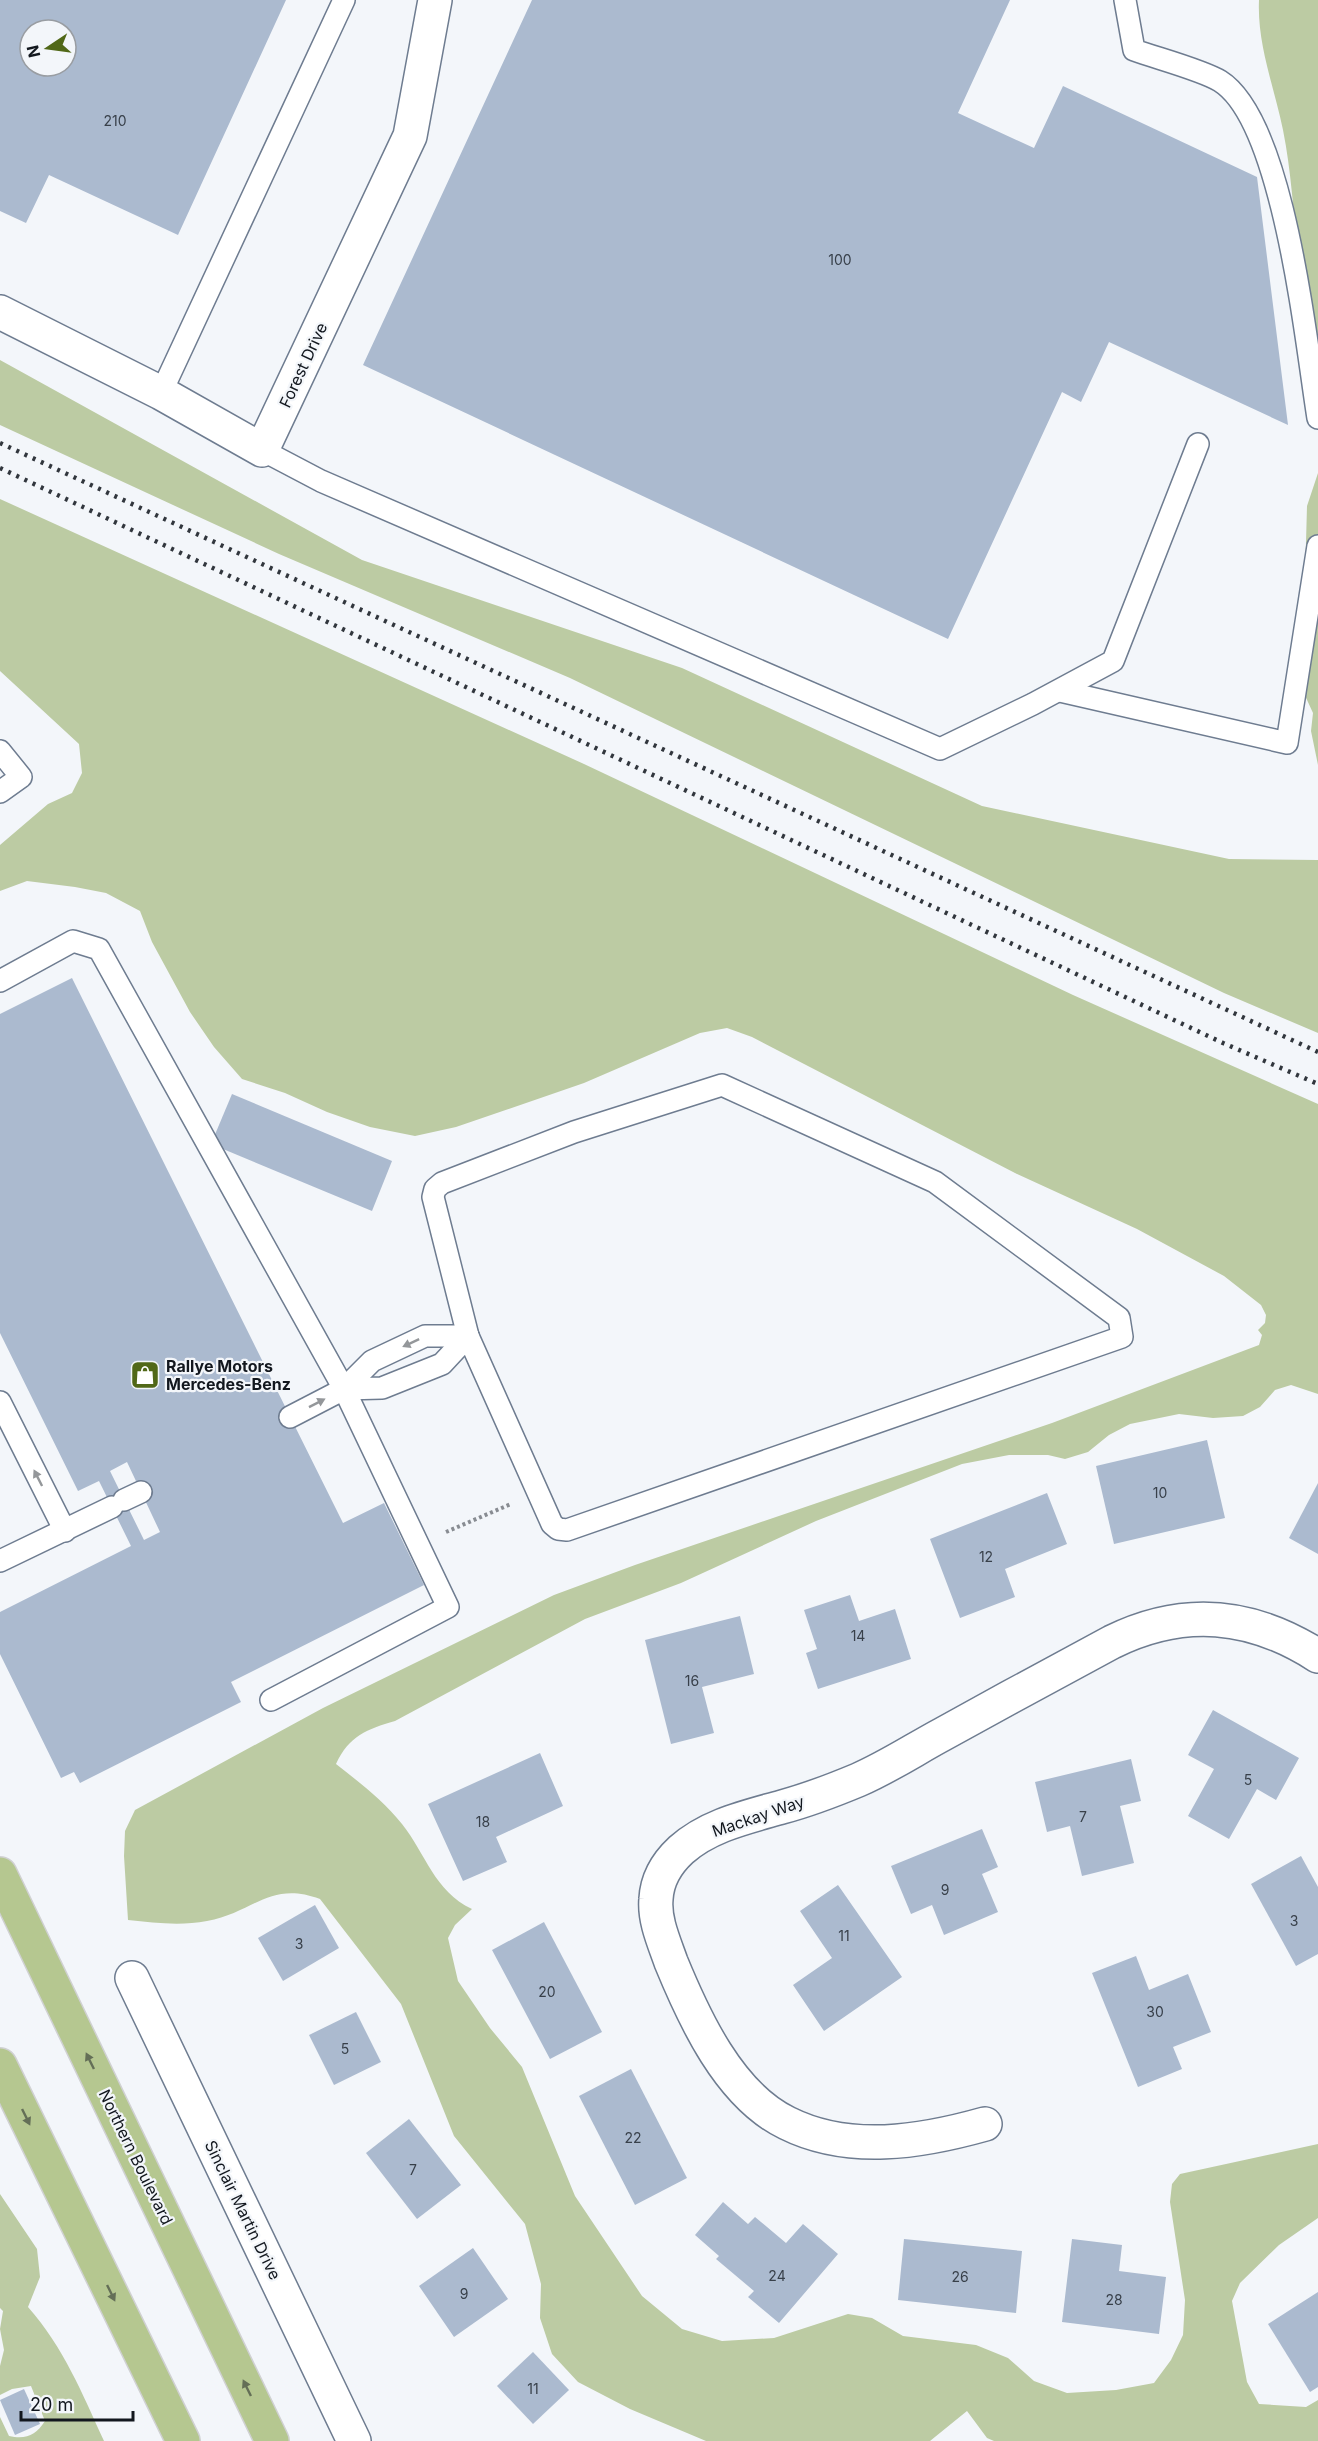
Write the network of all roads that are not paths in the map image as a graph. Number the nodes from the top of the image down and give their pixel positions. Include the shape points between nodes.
1 (344, 0) edge
2 (435, 0) edge
3 (1125, 0) edge
4 (0, 312) edge
5 (161, 393) junction
6 (1318, 418) edge
7 (1198, 444) dead end
8 (262, 450) junction
9 (1318, 546) edge
10 (1059, 690) junction
11 (0, 751) edge
12 (0, 792) edge
13 (0, 981) edge
14 (468, 1336) junction
15 (344, 1389) junction
16 (0, 1402) edge
17 (290, 1417) dead end
18 (126, 1500) dead end
19 (65, 1531) junction
20 (0, 1561) edge
21 (1318, 1656) edge
22 (271, 1700) dead end
23 (0, 1874) edge
24 (132, 1978) dead end
25 (0, 2065) edge
26 (985, 2124) dead end
27 (183, 2441) edge
28 (272, 2441) edge
29 (354, 2441) edge

1 - 5 lane
2 - 8 street, Forest Drive via 410,136
3 - 6 lane via 1134,50 1220,81 1245,104 1268,155 1286,224
4 - 5 street
5 - 8 street
7 - 10 lane via 1113,661
8 - 10 lane via 321,481 940,749
9 - 10 lane via 1287,744
11 - 12 lane via 21,777
13 - 15 lane via 73,941 99,949
14 - 14 lane via 552,1524 567,1530 1122,1337 1119,1318 935,1182 722,1085 574,1132 435,1189 433,1197
14 - 15 lane via 442,1364 382,1388
14 -> 15 lane via 425,1336 372,1360
17 -> 15 lane
15 - 22 lane via 448,1607
19 -> 16 lane
18 - 19 lane
19 - 20 lane
21 - 26 street, Mackay Way via 1238,1622 1189,1618 1148,1626 861,1779 724,1824 701,1836 670,1862 655,1902 664,1944 700,2027 757,2103 788,2124 816,2135 846,2140 901,2142
28 -> 23 main road, Northern Boulevard
24 - 29 street, Sinclair Martin Drive
25 -> 27 main road

